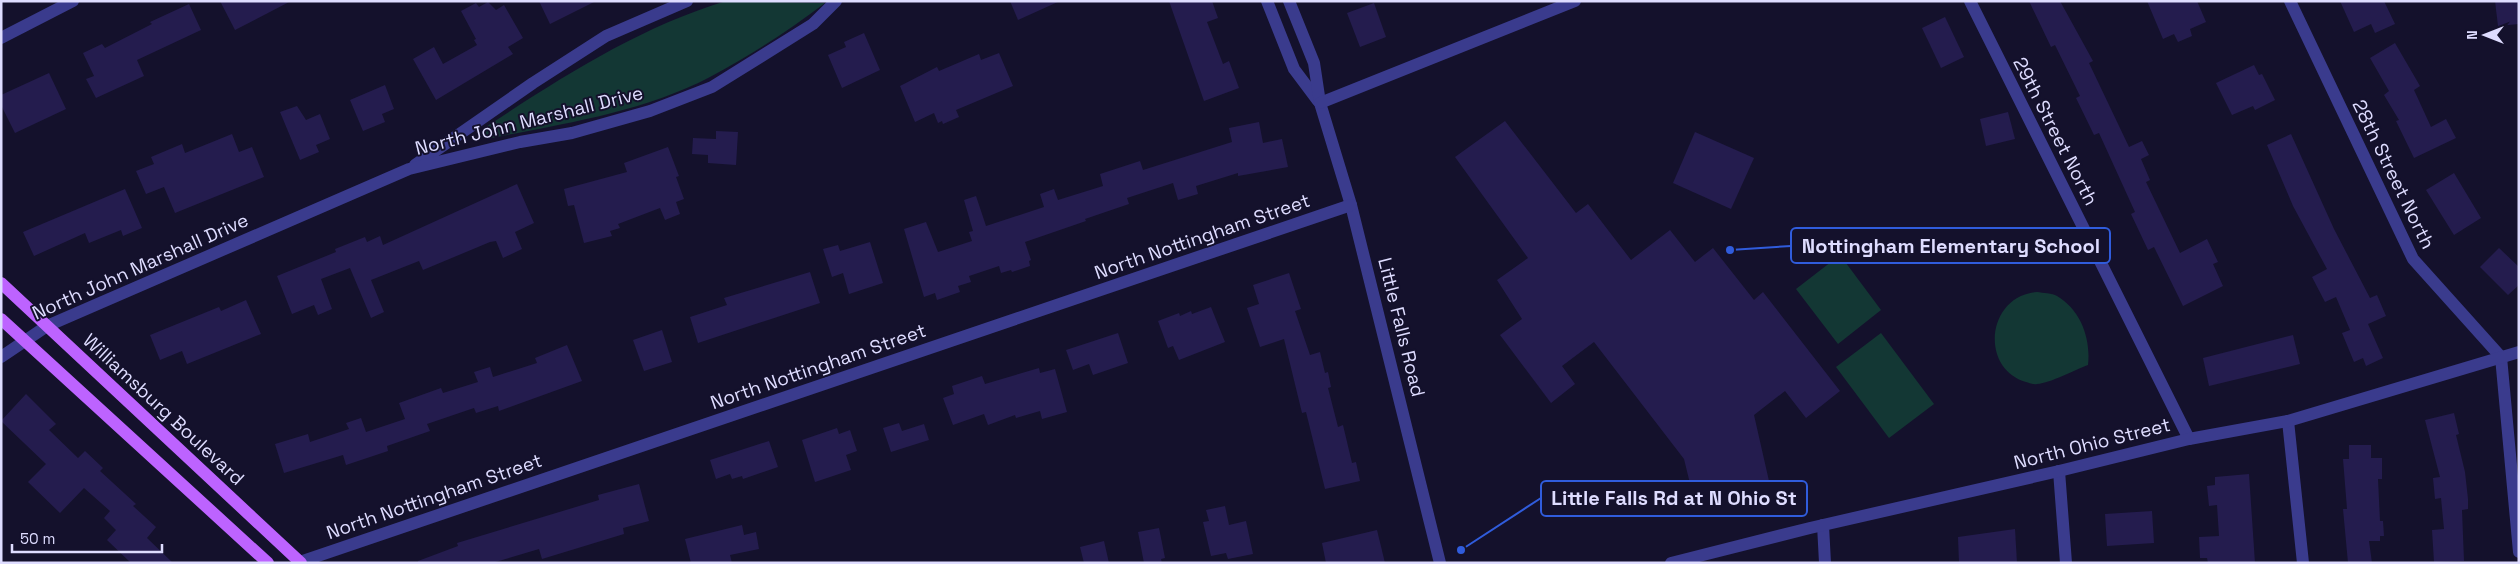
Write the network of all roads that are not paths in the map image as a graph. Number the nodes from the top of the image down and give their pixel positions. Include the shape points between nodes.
1 (73, 1) edge
2 (687, 1) edge
3 (836, 1) edge
4 (1267, 1) edge
5 (1289, 1) edge
6 (1575, 1) edge
7 (1970, 1) edge
8 (2290, 1) edge
9 (47, 7) edge
10 (1, 38) edge
11 (1320, 103) junction
12 (409, 169) junction
13 (1351, 205) junction
14 (1, 284) edge
15 (1, 318) edge
16 (47, 326) junction
17 (23, 340) junction
18 (2519, 352) edge
19 (1, 357) edge
20 (2501, 357) junction
21 (2288, 422) junction
22 (2189, 439) junction
23 (2059, 471) junction
24 (1823, 525) junction
25 (2519, 552) edge
26 (299, 562) edge
27 (268, 563) edge
28 (1440, 563) edge
29 (1671, 563) edge
30 (1825, 563) edge
31 (2066, 563) edge
32 (2303, 563) edge

1 - 9 street
2 - 12 street, North John Marshall Drive via 606,36
3 - 12 street, North John Marshall Drive via 813,24 712,87 650,111 572,133
4 - 11 street, Little Falls Road via 1294,70
5 - 11 street, Little Falls Road via 1314,63
6 - 11 street
7 - 22 street, 29th Street North
8 - 20 street, 28th Street North via 2413,259
9 - 10 street
11 - 13 street, Little Falls Road
12 - 16 street, North John Marshall Drive
13 - 26 street, North Nottingham Street
13 - 28 street, Little Falls Road
14 - 16 main road, Williamsburg Boulevard
15 - 17 main road
16 - 17 street, North John Marshall Drive
16 - 26 main road, Williamsburg Boulevard
17 - 19 street, North John Marshall Drive
17 - 27 main road
18 - 20 street, North Ohio Street
20 - 21 street, North Ohio Street
20 - 25 street
21 - 22 street, North Ohio Street
21 - 32 street
22 - 23 street, North Ohio Street
23 - 24 street, North Ohio Street
23 - 31 street
24 - 29 street, North Ohio Street
24 - 30 street

